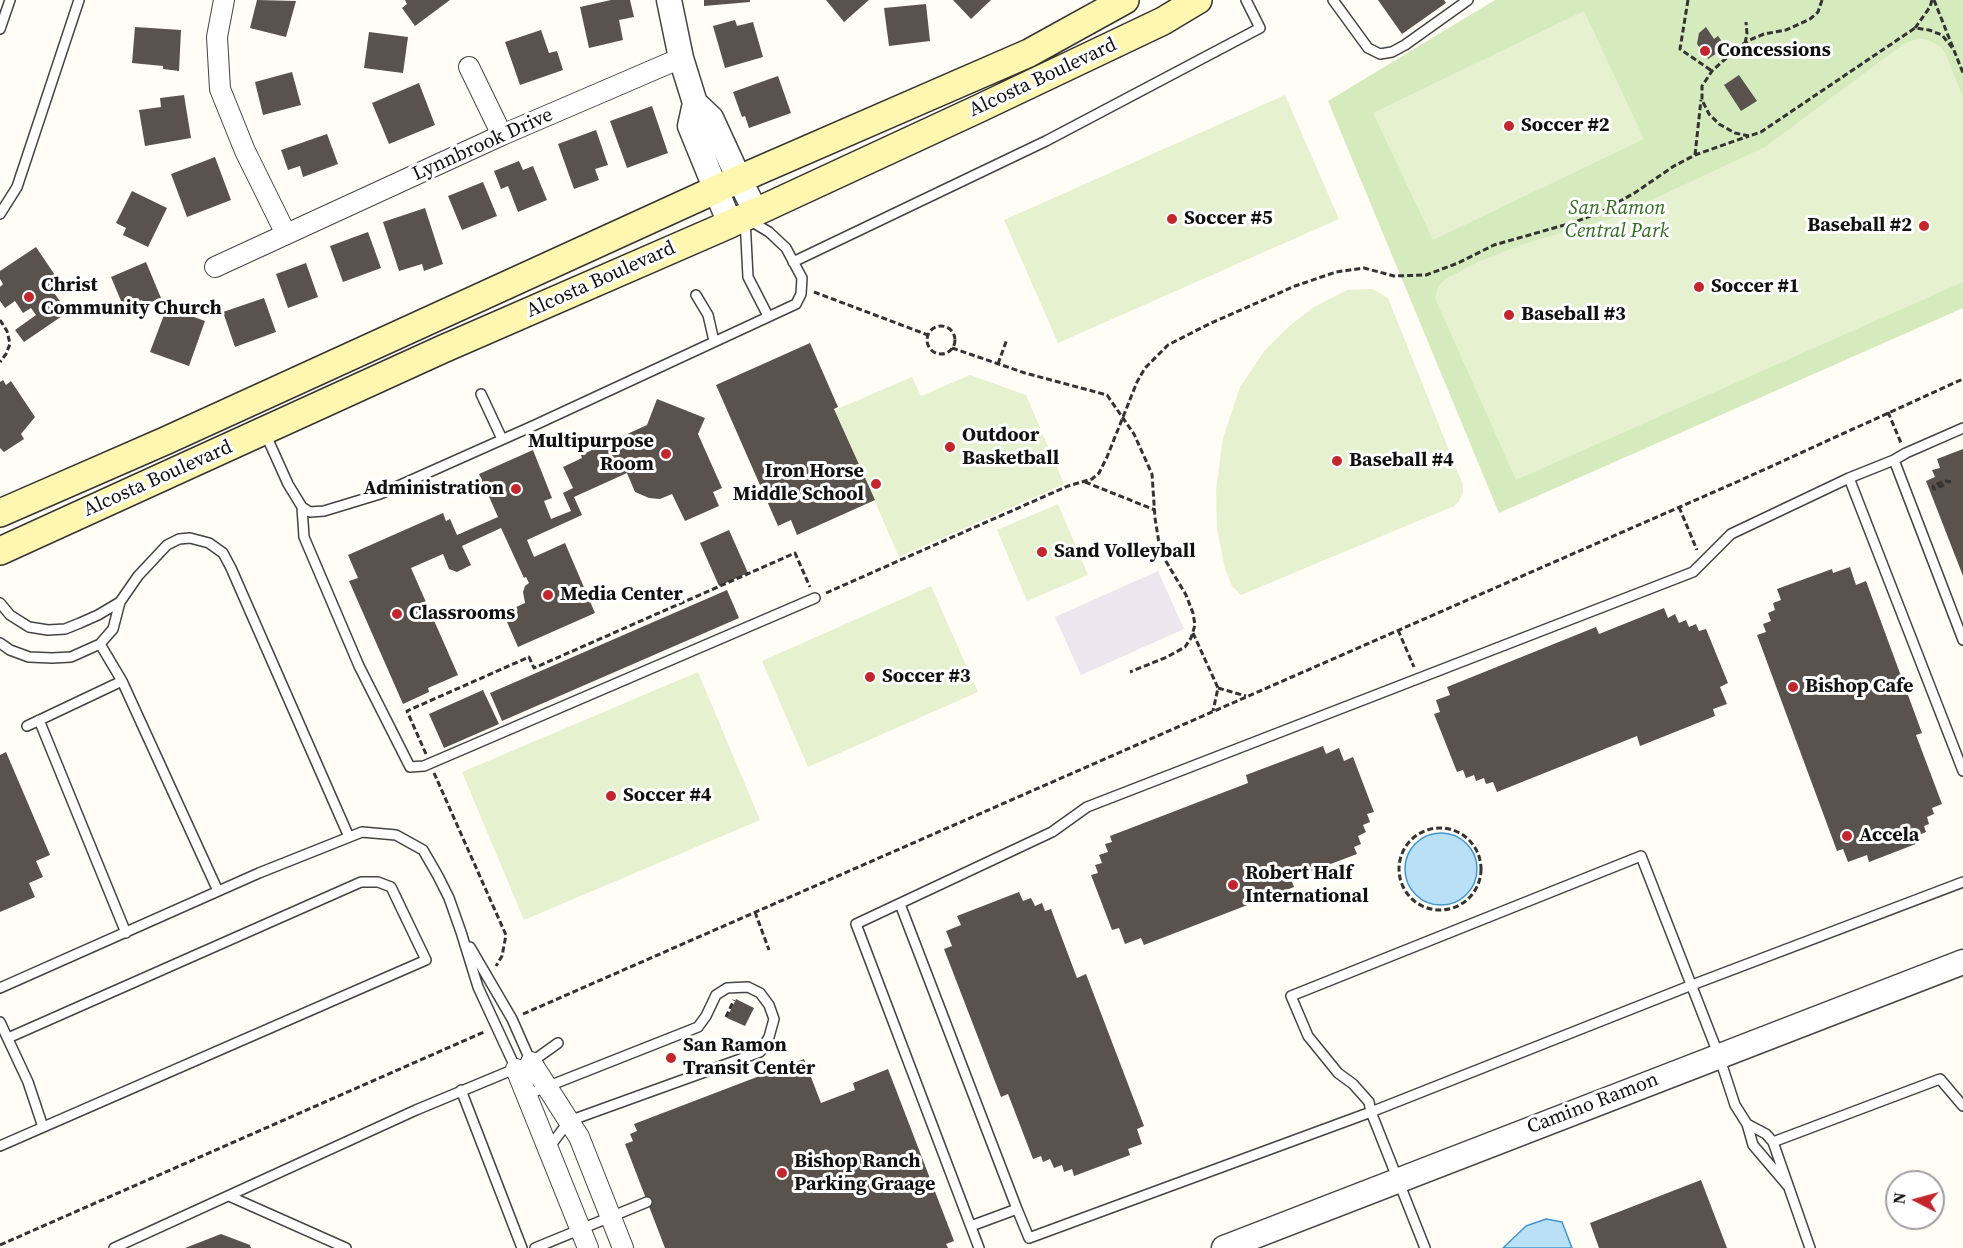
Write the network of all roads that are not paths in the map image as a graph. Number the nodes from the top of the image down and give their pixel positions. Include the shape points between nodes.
1 (10, 0) edge
2 (79, 0) edge
3 (224, 0) edge
4 (669, 0) edge
5 (1125, 0) edge
6 (1198, 0) edge
7 (1246, 0) edge
8 (1333, 0) edge
9 (1467, 0) edge
10 (0, 29) edge
11 (681, 58) junction
12 (469, 67) dead end
13 (502, 135) junction
14 (727, 184) junction
15 (0, 214) edge
16 (744, 218) junction
17 (286, 234) junction
18 (793, 262) junction
19 (215, 267) dead end
20 (696, 295) dead end
21 (768, 316) junction
22 (714, 341) junction
23 (481, 394) dead end
24 (1963, 428) edge
25 (264, 431) junction
26 (502, 440) junction
27 (1894, 460) junction
28 (1849, 478) junction
29 (302, 507) junction
30 (0, 513) edge
31 (0, 551) edge
32 (815, 598) dead end
33 (120, 602) junction
34 (0, 603) edge
35 (1963, 640) edge
36 (0, 643) edge
37 (100, 644) junction
38 (5, 650) edge
39 (122, 681) junction
40 (39, 720) junction
41 (27, 726) dead end
42 (1963, 771) edge
43 (349, 837) junction
44 (1963, 882) edge
45 (218, 891) junction
46 (900, 904) junction
47 (461, 932) junction
48 (126, 933) junction
49 (1963, 962) edge
50 (1692, 985) junction
51 (0, 988) edge
52 (0, 1022) edge
53 (8, 1038) junction
54 (558, 1043) dead end
55 (1719, 1056) junction
56 (524, 1065) junction
57 (547, 1087) junction
58 (461, 1090) junction
59 (526, 1095) junction
60 (1963, 1106) edge
61 (1371, 1112) junction
62 (569, 1121) junction
63 (1747, 1124) junction
64 (43, 1127) junction
65 (1773, 1142) junction
66 (0, 1146) edge
67 (548, 1149) junction
68 (1398, 1180) junction
69 (1788, 1186) junction
70 (229, 1196) junction
71 (647, 1202) dead end
72 (1017, 1209) junction
73 (610, 1216) junction
74 (972, 1226) junction
75 (580, 1230) junction
76 (114, 1248) edge
77 (346, 1248) edge
78 (522, 1248) edge
79 (535, 1248) edge
80 (588, 1248) edge
81 (623, 1248) edge
82 (979, 1248) edge
83 (1224, 1248) edge
84 (1425, 1248) edge
85 (1810, 1248) edge

1 - 10 lane
2 - 15 lane via 17,187
3 - 17 street via 217,37 220,89
4 - 11 street
5 - 14 main road, Alcosta Boulevard via 1029,53
6 - 16 main road, Alcosta Boulevard via 1153,26
7 - 18 lane via 1260,28 1046,141
8 - 9 lane via 1368,48 1380,54 1406,45
11 - 13 street, Lynnbrook Drive
11 - 14 street via 695,103 711,118
12 - 13 street
13 - 17 street, Lynnbrook Drive
14 - 16 street
14 - 30 main road, Alcosta Boulevard
16 - 18 lane via 769,232 786,248
16 - 21 lane via 748,277
16 - 25 main road, Alcosta Boulevard
17 - 19 street, Lynnbrook Drive
18 - 21 lane via 802,278 801,294 796,304
20 - 22 lane via 708,315
21 - 22 lane
22 - 26 lane
23 - 26 lane
24 - 27 lane
25 - 29 lane
25 - 31 main road, Alcosta Boulevard
26 - 29 lane via 363,500 324,511 310,512
27 - 28 lane
27 - 35 lane
28 - 42 lane
28 - 46 lane via 1731,534 1693,572 1087,807 1052,832
29 - 32 lane via 304,537 359,666 410,767 424,766
33 - 34 lane via 65,629 48,630 29,627
33 - 37 lane via 112,629
33 - 43 lane via 167,544 189,538 210,543 223,553
36 - 38 lane
37 - 38 lane via 71,657 28,657
37 - 39 lane
39 - 40 lane
39 - 45 lane
40 - 41 lane
40 - 48 lane
43 - 45 lane
43 - 47 lane via 362,832 396,835 423,850 449,898
44 - 50 lane
45 - 48 lane
46 - 72 lane
46 - 74 lane via 856,924
47 - 56 lane via 512,1019
47 - 56 lane via 478,987 496,1027
48 - 51 lane
49 - 55 street, Camino Ramon
50 - 55 lane
50 - 61 lane
50 - 61 lane via 1641,856 1291,996 1308,1036 1369,1102
52 - 53 lane
53 - 64 lane
53 - 64 lane via 361,882 391,887 426,960
54 - 56 lane
55 - 63 lane via 1735,1105
55 - 68 street, Camino Ramon
56 - 57 street
56 - 58 lane
56 - 59 street
57 - 59 lane
57 - 62 street
57 - 62 lane via 698,1026 716,995 727,988 748,987 760,993 769,1005 774,1019 760,1052
58 - 70 lane
58 - 78 lane
59 - 67 street
60 - 65 lane via 1940,1079
61 - 68 lane
61 - 72 lane via 1029,1238
62 - 67 lane
62 - 73 street
63 - 65 lane
63 - 69 lane via 1753,1145
64 - 66 lane
65 - 69 lane
67 - 75 street
68 - 83 street, Camino Ramon
68 - 84 lane
69 - 85 lane
70 - 76 lane
70 - 77 lane
71 - 73 lane
72 - 74 lane
73 - 75 lane
73 - 81 street
74 - 82 lane
75 - 79 lane
75 - 80 street

